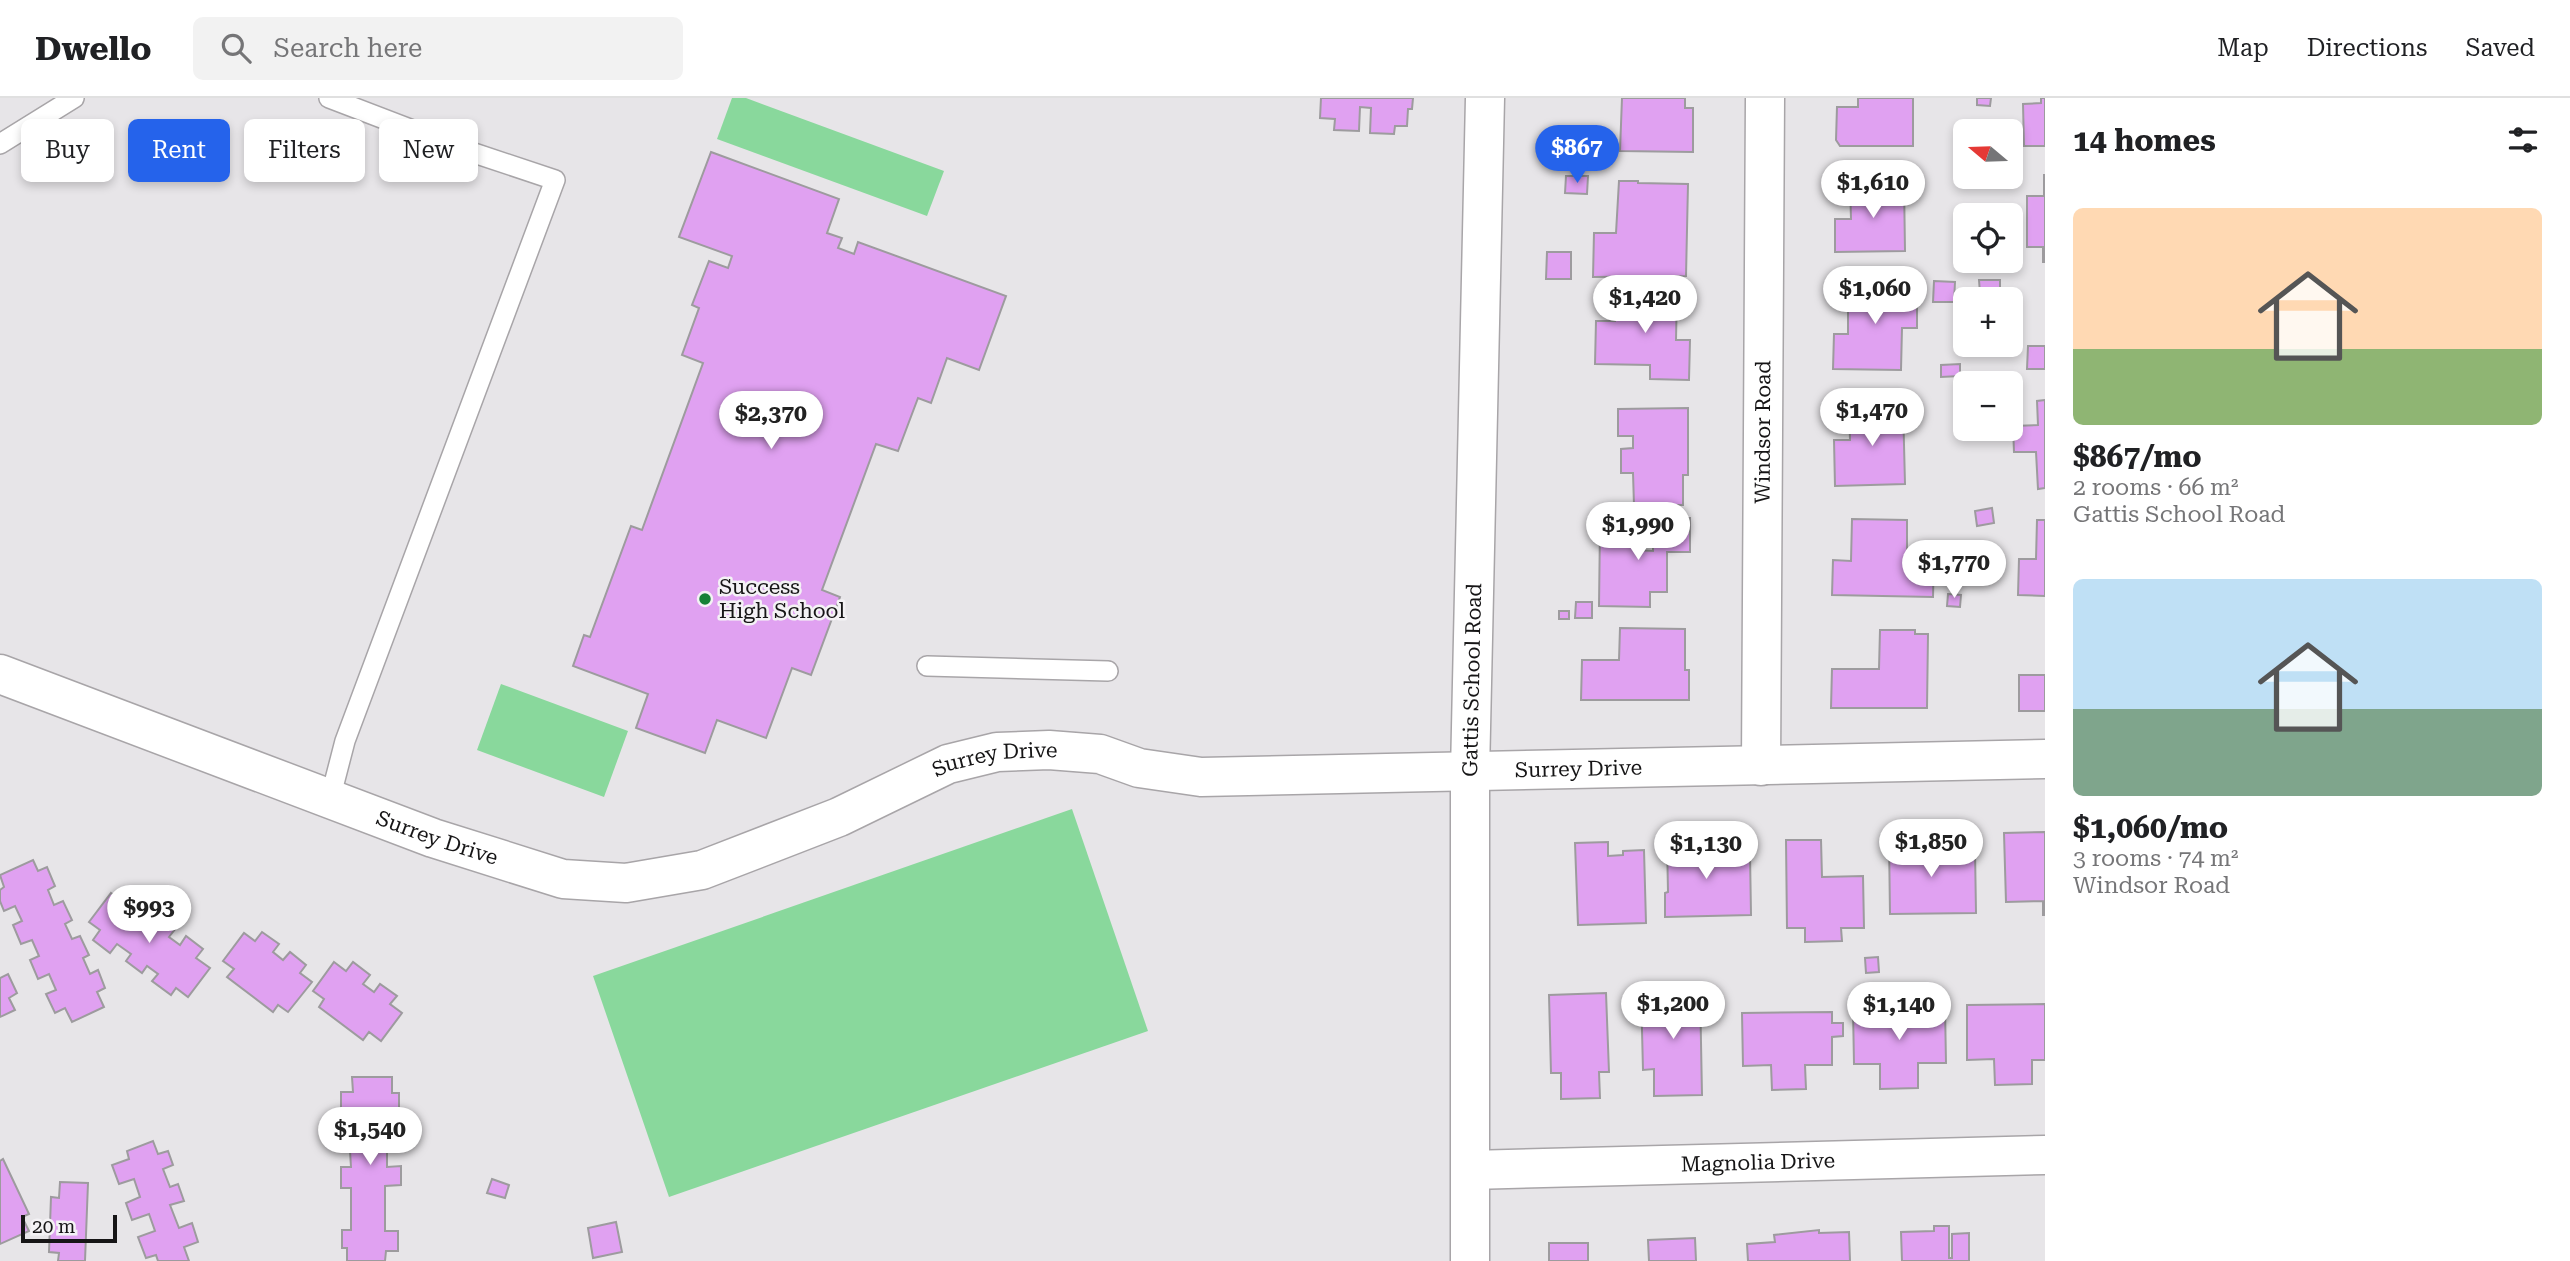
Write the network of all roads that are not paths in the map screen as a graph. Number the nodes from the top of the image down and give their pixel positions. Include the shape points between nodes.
1 (74, 98) edge
2 (329, 98) edge
3 (1485, 98) edge
4 (1765, 98) edge
5 (0, 144) edge
6 (927, 666) dead end
7 (1108, 671) dead end
8 (0, 674) edge
9 (2045, 759) edge
10 (1761, 766) junction
11 (1470, 773) junction
12 (330, 799) junction
13 (2045, 1155) edge
14 (1471, 1170) junction
15 (1470, 1261) edge

1 - 5 lane
2 - 12 lane via 555,180 345,741
3 - 11 street, Gattis School Road
4 - 10 street, Windsor Road
6 - 7 lane
8 - 12 street, Surrey Drive
9 - 10 street, Surrey Drive
10 - 11 street, Surrey Drive
11 - 12 street, Surrey Drive via 1201,777 1139,768 1100,754 997,752 948,764 839,817 702,870 626,883 563,879
11 - 14 street, Gattis School Road
13 - 14 street, Magnolia Drive
14 - 15 street, Gattis School Road

